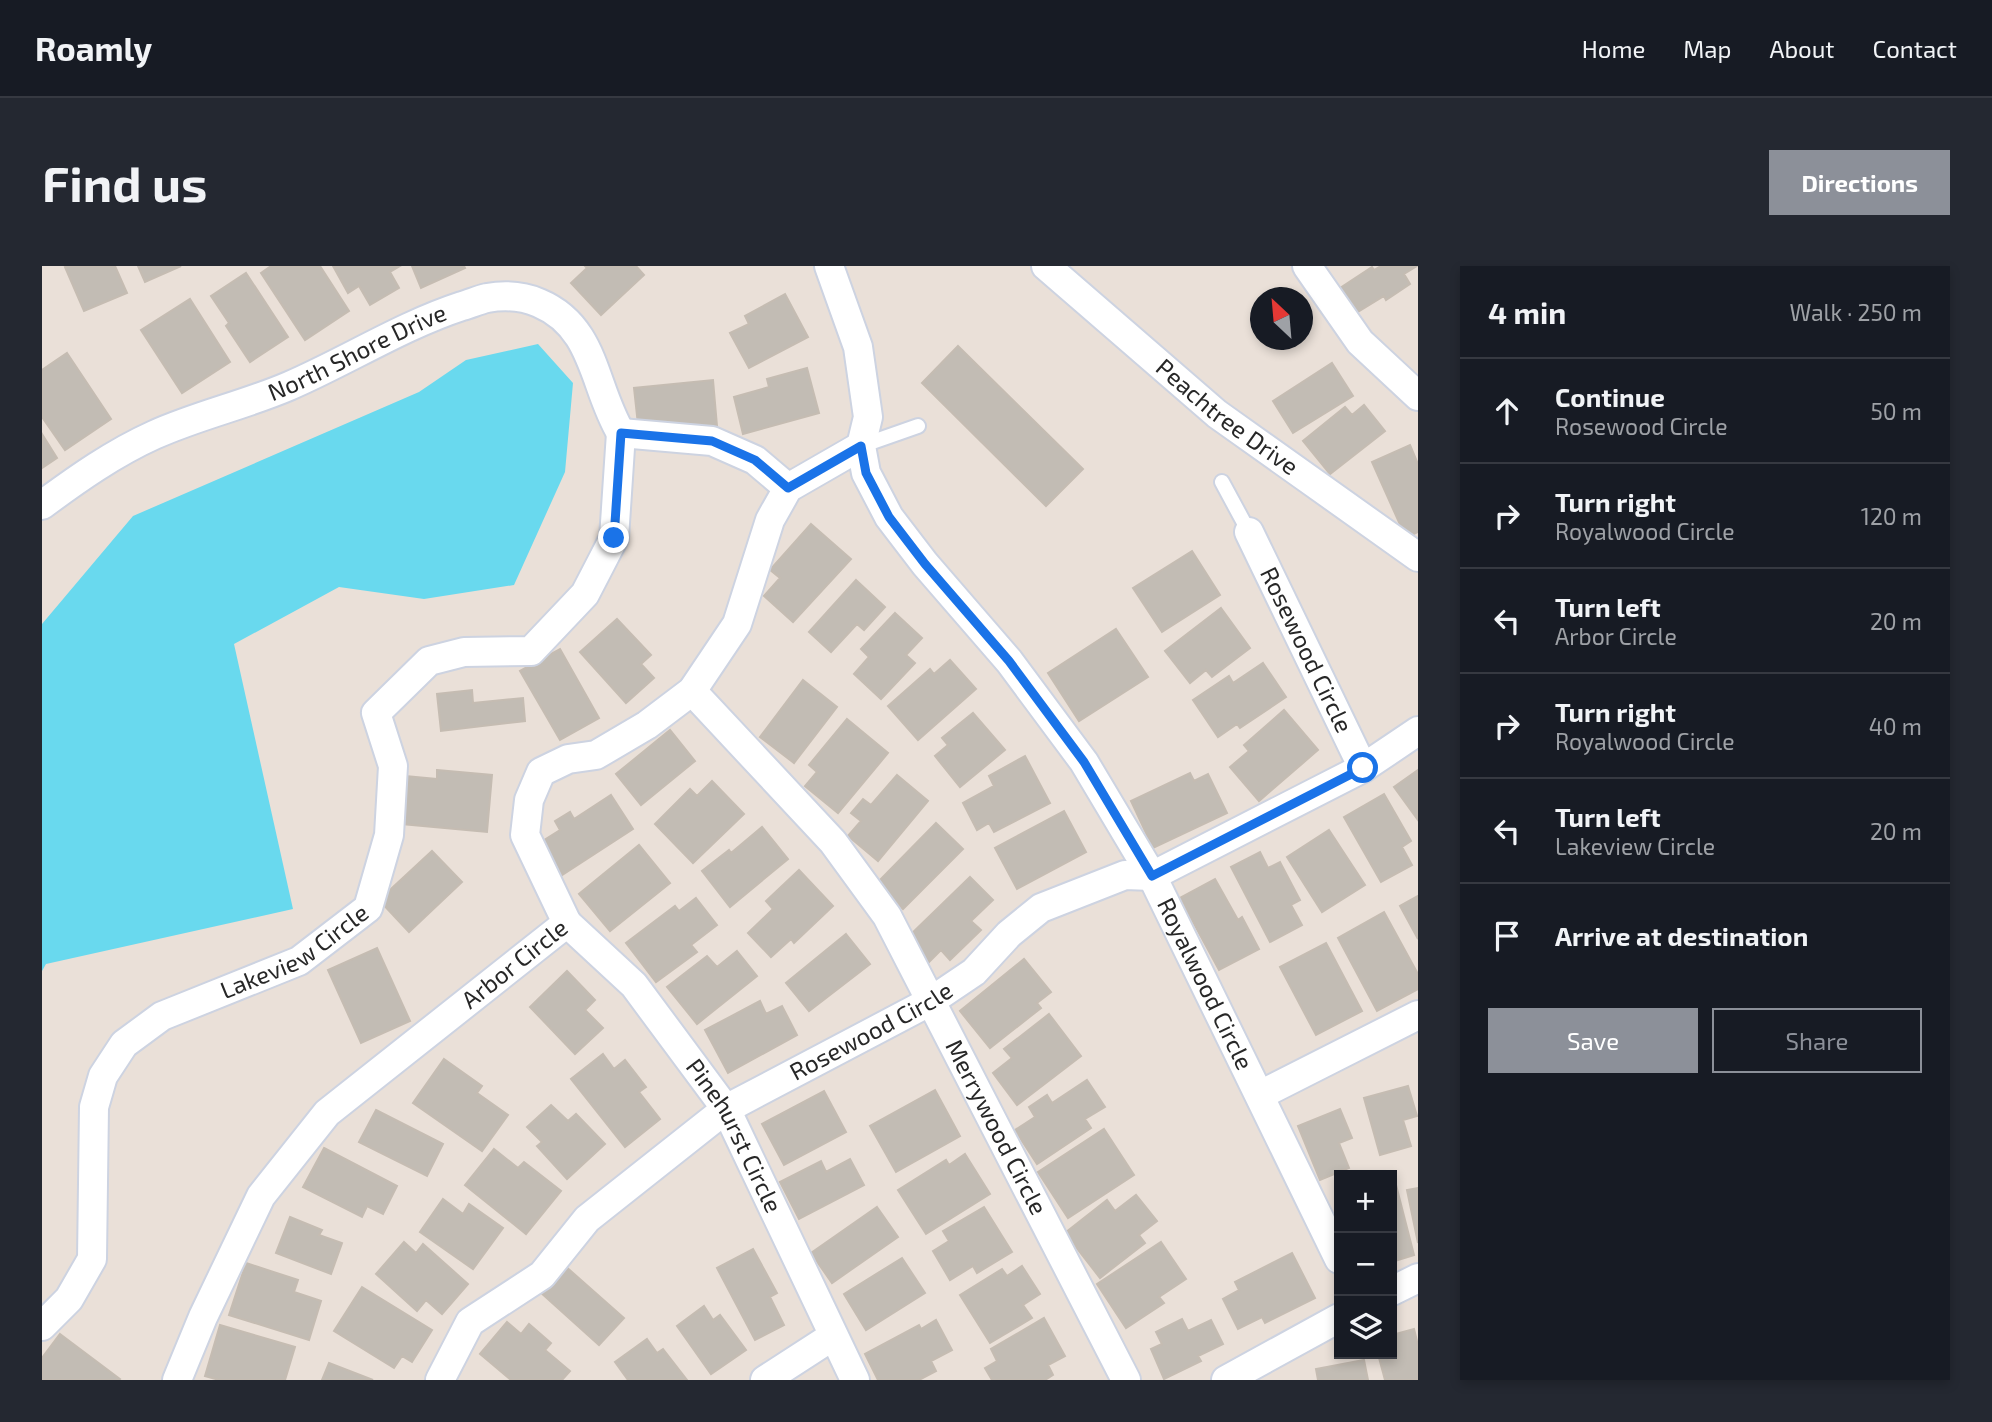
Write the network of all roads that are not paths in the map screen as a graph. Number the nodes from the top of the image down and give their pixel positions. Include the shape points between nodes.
1 (828, 266) edge
2 (1046, 266) edge
3 (1307, 266) edge
4 (1418, 396) edge
5 (918, 426) dead end
6 (621, 433) junction
7 (861, 446) junction
8 (1222, 482) dead end
9 (788, 488) junction
10 (42, 505) edge
11 (1249, 533) joint
12 (1418, 557) edge
13 (692, 691) junction
14 (1418, 731) edge
15 (1363, 768) junction
16 (1152, 876) junction
17 (567, 923) junction
18 (930, 1001) junction
19 (1418, 1015) edge
20 (1260, 1095) junction
21 (726, 1109) junction
22 (1334, 1249) edge
23 (1418, 1278) edge
24 (1397, 1288) edge
25 (1334, 1321) edge
26 (42, 1326) edge
27 (833, 1336) junction
28 (177, 1380) edge
29 (440, 1380) edge
30 (765, 1380) edge
31 (855, 1380) edge
32 (1126, 1380) edge
33 (1226, 1380) edge

1 - 7 street via 858,347 868,416
2 - 12 street, Peachtree Drive via 1217,414
3 - 4 street via 1360,342
5 - 7 lane
6 - 9 street via 712,441 755,460
6 - 10 street, North Shore Drive via 583,342 570,324 525,298 487,298 434,315 288,386 154,435
6 - 26 street, Lakeview Circle via 614,538 585,594 531,651 464,652 429,661 376,713 393,766 389,835 368,908 299,961 162,1016 124,1044 103,1076 94,1107 92,1259 69,1299
7 - 9 street
7 - 16 street, Royalwood Circle via 866,473 889,517 1009,661 1084,762
8 - 11 lane
9 - 13 street, Arbor Circle via 770,520 737,624
11 - 15 street, Rosewood Circle
13 - 17 street, Arbor Circle via 648,726 596,755 568,759 541,772 529,800 525,835
13 - 18 street, Merrywood Circle via 833,842 887,916
14 - 15 street, Rosewood Circle
15 - 16 street, Rosewood Circle
16 - 18 street, Rosewood Circle via 1125,875 1041,908 974,972
16 - 20 street, Royalwood Circle
17 - 21 street, Pinehurst Circle via 634,985
17 - 28 street, Arbor Circle via 327,1113 261,1196
18 - 21 street, Rosewood Circle
18 - 32 street, Merrywood Circle
19 - 20 street
20 - 22 street, Royalwood Circle
21 - 27 street, Pinehurst Circle
21 - 29 street, Rosewood Circle via 587,1219 542,1275 470,1322
23 - 24 street
25 - 33 street
27 - 30 street
27 - 31 street, Pinehurst Circle

